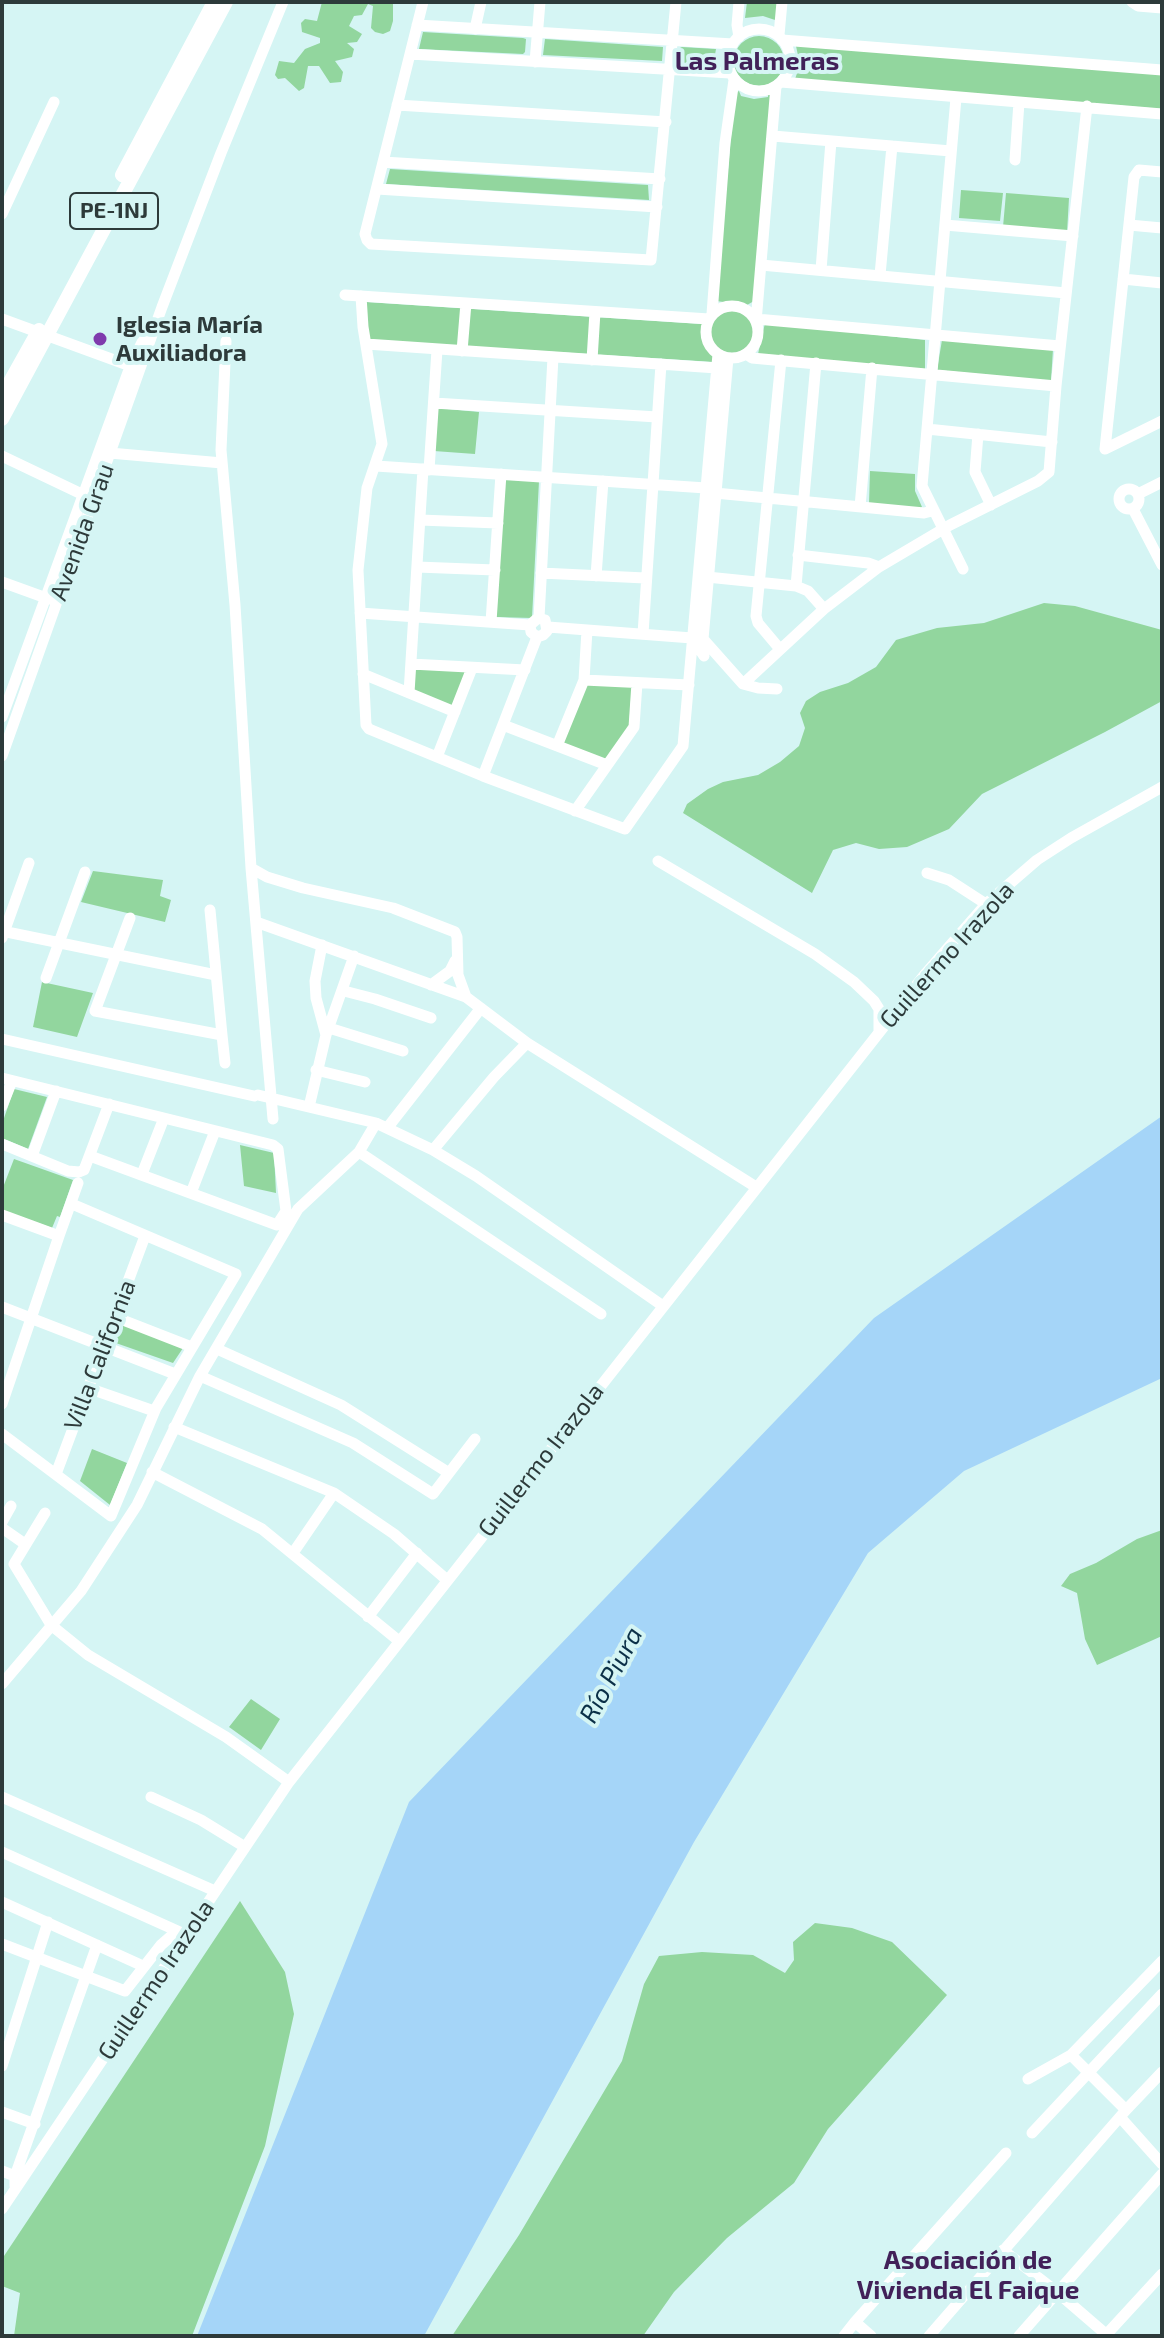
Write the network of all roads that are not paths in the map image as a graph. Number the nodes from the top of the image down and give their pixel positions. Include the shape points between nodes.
1 (214, 2) edge
2 (226, 2) edge
3 (283, 2) edge
4 (423, 2) edge
5 (481, 2) edge
6 (540, 2) edge
7 (676, 2) edge
8 (739, 2) edge
9 (782, 2) edge
10 (1132, 2) edge
11 (1162, 8) edge
12 (417, 25) junction
13 (475, 29) junction
14 (537, 32) junction
15 (780, 38) junction
16 (671, 40) junction
17 (736, 40) junction
18 (410, 54) junction
19 (535, 62) junction
20 (670, 69) junction
21 (1162, 70) edge
22 (732, 77) junction
23 (779, 84) junction
24 (956, 98) junction
25 (54, 102) dead end
26 (1019, 102) junction
27 (397, 105) junction
28 (1087, 106) junction
29 (1162, 114) edge
30 (666, 122) junction
31 (773, 136) junction
32 (831, 141) junction
33 (892, 146) junction
34 (951, 151) junction
35 (1015, 160) dead end
36 (383, 162) junction
37 (1162, 172) edge
38 (660, 179) junction
39 (377, 189) junction
40 (657, 207) junction
41 (2, 214) edge
42 (945, 225) junction
43 (1129, 225) junction
44 (1162, 228) edge
45 (1073, 236) junction
46 (761, 265) junction
47 (821, 270) junction
48 (880, 275) junction
49 (1123, 279) junction
50 (940, 281) junction
51 (1162, 283) edge
52 (1066, 293) junction
53 (345, 295) dead end
54 (361, 296) junction
55 (466, 303) junction
56 (595, 312) junction
57 (711, 317) junction
58 (2, 319) edge
59 (756, 320) junction
60 (41, 335) junction
61 (936, 335) junction
62 (226, 341) dead end
63 (366, 344) junction
64 (1060, 346) junction
65 (437, 350) junction
66 (462, 351) junction
67 (746, 354) junction
68 (723, 356) junction
69 (553, 357) junction
70 (592, 360) junction
71 (781, 360) junction
72 (816, 363) junction
73 (661, 364) junction
74 (135, 368) junction
75 (717, 368) junction
76 (872, 368) junction
77 (932, 374) junction
78 (1056, 386) junction
79 (2, 396) edge
80 (434, 403) junction
81 (550, 410) junction
82 (657, 417) junction
83 (2, 419) edge
84 (1162, 421) edge
85 (927, 429) junction
86 (978, 434) junction
87 (1052, 442) junction
88 (110, 453) junction
89 (2, 456) edge
90 (222, 463) junction
91 (376, 466) junction
92 (426, 470) junction
93 (501, 474) junction
94 (546, 478) junction
95 (603, 481) junction
96 (1162, 482) edge
97 (653, 485) junction
98 (710, 490) junction
99 (1138, 494) junction
100 (88, 497) junction
101 (767, 498) junction
102 (804, 502) junction
103 (991, 505) junction
104 (860, 507) junction
105 (1133, 509) junction
106 (932, 511) junction
107 (420, 520) junction
108 (498, 523) junction
109 (943, 529) junction
110 (1157, 544) edge
111 (798, 555) junction
112 (1162, 565) edge
113 (417, 567) junction
114 (879, 567) junction
115 (963, 569) dead end
116 (495, 570) junction
117 (541, 573) junction
118 (596, 576) junction
119 (707, 577) junction
120 (645, 578) junction
121 (2, 582) edge
122 (758, 583) junction
123 (796, 586) junction
124 (45, 597) junction
125 (57, 602) junction
126 (824, 609) junction
127 (360, 613) junction
128 (414, 617) junction
129 (491, 622) junction
130 (539, 624) junction
131 (587, 630) junction
132 (643, 634) junction
133 (692, 638) junction
134 (779, 648) junction
135 (704, 656) dead end
136 (411, 664) junction
137 (472, 668) junction
138 (525, 670) junction
139 (363, 674) junction
140 (584, 680) junction
141 (637, 683) junction
142 (743, 684) junction
143 (689, 685) junction
144 (777, 689) dead end
145 (409, 693) junction
146 (455, 712) junction
147 (2, 717) edge
148 (503, 725) junction
149 (695, 725) dead end
150 (557, 746) junction
151 (683, 746) junction
152 (2, 756) edge
153 (437, 757) junction
154 (607, 765) junction
155 (483, 776) junction
156 (1162, 787) edge
157 (575, 811) junction
158 (658, 861) dead end
159 (29, 863) dead end
160 (251, 868) junction
161 (85, 872) dead end
162 (927, 873) dead end
163 (986, 904) junction
164 (210, 910) dead end
165 (130, 918) dead end
166 (256, 922) junction
167 (3, 933) edge
168 (59, 942) junction
169 (322, 945) junction
170 (117, 956) junction
171 (354, 956) junction
172 (456, 961) junction
173 (216, 975) junction
174 (46, 978) dead end
175 (431, 985) junction
176 (344, 991) junction
177 (466, 997) junction
178 (481, 1008) junction
179 (431, 1018) dead end
180 (328, 1032) junction
181 (879, 1032) junction
182 (222, 1035) junction
183 (2, 1039) edge
184 (527, 1043) junction
185 (403, 1051) dead end
186 (225, 1063) dead end
187 (316, 1070) junction
188 (7, 1079) edge
189 (365, 1082) dead end
190 (56, 1091) junction
191 (271, 1097) junction
192 (109, 1104) junction
193 (2, 1106) edge
194 (309, 1107) junction
195 (164, 1118) junction
196 (273, 1119) dead end
197 (376, 1123) junction
198 (388, 1127) junction
199 (215, 1131) junction
200 (2, 1144) edge
201 (433, 1150) junction
202 (359, 1152) junction
203 (32, 1156) junction
204 (90, 1156) junction
205 (142, 1174) junction
206 (78, 1183) dead end
207 (756, 1187) junction
208 (191, 1193) junction
209 (72, 1204) junction
210 (2, 1215) edge
211 (59, 1236) junction
212 (145, 1236) junction
213 (663, 1306) junction
214 (2, 1307) edge
215 (601, 1314) dead end
216 (115, 1317) junction
217 (31, 1318) junction
218 (104, 1346) junction
219 (192, 1347) junction
220 (217, 1349) junction
221 (175, 1374) junction
222 (200, 1376) junction
223 (88, 1388) junction
224 (2, 1404) edge
225 (154, 1411) junction
226 (174, 1427) junction
227 (2, 1434) edge
228 (475, 1439) dead end
229 (152, 1472) junction
230 (449, 1473) junction
231 (56, 1474) junction
232 (334, 1493) junction
233 (11, 1506) dead end
234 (45, 1513) dead end
235 (2, 1522) edge
236 (2, 1528) edge
237 (25, 1544) junction
238 (293, 1553) junction
239 (417, 1553) junction
240 (447, 1580) junction
241 (368, 1617) junction
242 (51, 1625) junction
243 (399, 1641) junction
244 (2, 1684) edge
245 (289, 1782) junction
246 (2, 1797) edge
247 (151, 1797) dead end
248 (245, 1847) junction
249 (2, 1852) edge
250 (215, 1891) junction
251 (2, 1902) edge
252 (48, 1922) junction
253 (182, 1933) junction
254 (2, 1944) edge
255 (97, 1945) junction
256 (37, 1956) junction
257 (1162, 1961) edge
258 (143, 1966) junction
259 (85, 1975) junction
260 (1162, 1994) edge
261 (1071, 2055) junction
262 (2, 2066) edge
263 (1088, 2073) junction
264 (1160, 2077) edge
265 (1028, 2079) dead end
266 (2, 2112) edge
267 (1123, 2114) junction
268 (35, 2124) junction
269 (1032, 2133) dead end
270 (1006, 2153) dead end
271 (1162, 2164) edge
272 (2, 2171) edge
273 (1162, 2174) edge
274 (15, 2176) junction
275 (15, 2189) junction
276 (2, 2209) edge
277 (1003, 2250) junction
278 (1162, 2274) edge
279 (1057, 2292) junction
280 (855, 2322) junction
281 (844, 2335) edge
282 (871, 2336) edge
283 (929, 2336) edge
284 (1019, 2336) edge
285 (1106, 2336) edge

1 - 60 main road, PE-1NJ
2 - 60 main road, PE-1NJ
3 - 74 street, Avenida Grau
4 - 12 street
5 - 13 street
6 - 14 street
7 - 16 street
8 - 17 street
9 - 15 street
10 - 11 street
12 - 13 street
12 - 18 street
13 - 14 street
14 - 16 street
14 - 19 street
15 - 17 street via 751,30
15 - 21 street
15 - 23 street via 790,64
16 - 17 street
16 - 20 street
17 - 22 street via 727,60
18 - 19 street
18 - 27 street
19 - 20 street
20 - 22 street
20 - 30 street
22 - 23 street via 752,91
22 - 57 street
23 - 24 street
23 - 31 street
24 - 26 street
24 - 34 street
25 - 41 street
26 - 28 street
26 - 35 street
27 - 30 street
27 - 36 street
28 - 29 street
28 - 45 street
30 - 38 street
31 - 32 street
31 - 46 street
32 - 33 street
32 - 47 street
33 - 34 street
33 - 48 street
34 - 42 street
36 - 38 street
36 - 39 street
37 - 43 street via 1135,172
38 - 40 street
39 - 40 street
39 - 40 street via 365,234 371,244 651,260
42 - 45 street
42 - 50 street
43 - 44 street
43 - 49 street
45 - 52 street
46 - 47 street
46 - 59 street
47 - 48 street
48 - 50 street
49 - 51 street
49 - 84 street via 1105,449
50 - 52 street
50 - 61 street
52 - 64 street
53 - 54 street
54 - 55 street
54 - 63 street
55 - 56 street
55 - 66 street
56 - 57 street
56 - 70 street
57 - 59 street via 722,308 739,307
57 - 68 street via 706,335
58 - 60 street
59 - 61 street
59 - 67 street via 756,340
60 - 74 street
60 - 79 main road, PE-1NJ
60 - 83 main road, PE-1NJ
61 - 64 street
61 - 77 street
62 - 90 street
63 - 65 street
63 - 91 street via 382,438
64 - 78 street
65 - 66 street
65 - 80 street
66 - 69 street
67 - 68 street
67 - 71 street
68 - 75 street
68 - 98 street
69 - 70 street
69 - 81 street
70 - 73 street
71 - 72 street
71 - 101 street
72 - 76 street
72 - 102 street
73 - 75 street
73 - 82 street
74 - 88 street, Avenida Grau
74 - 100 street, Avenida Grau
75 - 98 street
76 - 77 street
76 - 104 street
77 - 78 street
77 - 85 street
78 - 87 street
80 - 81 street
80 - 92 street
81 - 82 street
81 - 94 street
82 - 97 street
85 - 86 street
85 - 106 street via 922,486
86 - 87 street
86 - 103 street via 975,472
87 - 103 street via 1046,477
88 - 90 street
88 - 100 street, Avenida Grau
89 - 100 street
90 - 160 street
91 - 92 street
91 - 127 street via 363,514
92 - 93 street
92 - 107 street
93 - 94 street
93 - 108 street
94 - 95 street
94 - 117 street
95 - 97 street
95 - 118 street
96 - 99 street
97 - 98 street
97 - 120 street
98 - 101 street
98 - 119 street
98 - 133 street
99 - 105 street
99 - 105 street via 1126,489 1119,497 1122,507
100 - 124 street, Avenida Grau
100 - 125 street, Avenida Grau
101 - 102 street
101 - 122 street
102 - 104 street
102 - 111 street
103 - 109 street
104 - 106 street
105 - 110 street
106 - 109 street
107 - 108 street
107 - 113 street
108 - 116 street
109 - 114 street
109 - 115 street
110 - 112 street
111 - 114 street
111 - 123 street
113 - 116 street
113 - 128 street
114 - 126 street
116 - 129 street
117 - 118 street
117 - 130 street
118 - 120 street
119 - 122 street
119 - 142 street via 703,639
120 - 132 street
121 - 124 street
122 - 123 street
122 - 134 street via 758,623
123 - 126 street
124 - 125 street
124 - 147 street, Avenida Grau
125 - 152 street, Avenida Grau
126 - 134 street
127 - 128 street
127 - 139 street
128 - 129 street
128 - 136 street
129 - 130 street
130 - 131 street
130 - 138 street via 531,632 537,637
131 - 132 street
131 - 140 street
132 - 133 street
133 - 135 street
133 - 143 street
134 - 142 street
136 - 137 street
136 - 145 street
137 - 138 street
137 - 146 street
138 - 148 street
139 - 145 street
139 - 153 street via 369,729
140 - 141 street
140 - 150 street
141 - 143 street
141 - 154 street via 634,727
142 - 144 street
143 - 151 street
145 - 146 street
146 - 153 street
148 - 150 street
148 - 155 street
149 - 151 street
150 - 154 street
151 - 157 street via 625,829
153 - 155 street
154 - 157 street
155 - 157 street
156 - 163 street, Guillermo Irazola via 1037,860
158 - 181 street via 854,982 879,1009
159 - 167 street
160 - 166 street
160 - 172 street via 282,882 393,908 445,927 457,937
161 - 168 street
162 - 163 street via 949,880
163 - 181 street, Guillermo Irazola
164 - 173 street
165 - 170 street
166 - 169 street
166 - 191 street
167 - 168 street
168 - 170 street
168 - 174 street
169 - 171 street
169 - 180 street via 316,998
170 - 173 street
170 - 182 street via 95,1011
171 - 175 street
171 - 176 street
172 - 175 street
172 - 177 street
173 - 182 street
175 - 177 street
176 - 179 street
176 - 180 street
177 - 178 street
178 - 184 street
178 - 198 street
180 - 185 street
180 - 187 street
181 - 207 street, Guillermo Irazola
182 - 186 street
183 - 191 street
184 - 201 street
184 - 207 street
187 - 189 street
187 - 194 street
188 - 190 street
188 - 193 street
190 - 192 street
190 - 203 street
191 - 194 street
191 - 196 street
192 - 195 street
192 - 204 street
194 - 197 street
195 - 199 street
195 - 205 street
197 - 198 street
197 - 202 street
198 - 201 street
199 - 208 street
199 - 208 street via 276,1146 286,1211 277,1225
200 - 203 street
201 - 213 street
202 - 215 street
202 - 220 street via 298,1209
203 - 204 street via 75,1172 84,1170
204 - 205 street
205 - 208 street
206 - 209 street
207 - 213 street, Guillermo Irazola
209 - 211 street
209 - 212 street
210 - 211 street
211 - 217 street
212 - 216 street, Villa California
212 - 219 street via 236,1274
213 - 240 street, Guillermo Irazola
214 - 217 street
216 - 218 street, Villa California
216 - 219 street
217 - 218 street
217 - 224 street
218 - 221 street
218 - 223 street, Villa California
219 - 221 street
220 - 222 street
220 - 230 street via 351,1410
221 - 225 street
222 - 226 street
222 - 230 street via 353,1443 433,1494
223 - 225 street
223 - 231 street, Villa California
225 - 231 street via 111,1516
226 - 229 street
226 - 232 street
227 - 231 street
228 - 230 street
229 - 238 street via 262,1529
229 - 242 street via 137,1505 81,1591
232 - 238 street
232 - 239 street
233 - 235 street
234 - 237 street
236 - 237 street
237 - 242 street via 14,1564
238 - 241 street
239 - 240 street
239 - 241 street
240 - 243 street, Guillermo Irazola
241 - 243 street
242 - 244 street
242 - 245 street via 88,1655 226,1737
243 - 245 street, Guillermo Irazola
245 - 248 street, Guillermo Irazola
246 - 250 street
247 - 248 street
248 - 250 street, Guillermo Irazola
249 - 253 street
250 - 253 street, Guillermo Irazola
251 - 252 street
252 - 255 street
252 - 256 street
253 - 258 street
253 - 275 street, Guillermo Irazola
254 - 256 street
255 - 258 street
255 - 259 street
256 - 259 street
256 - 262 street
257 - 261 street
258 - 259 street via 125,1991
259 - 268 street
260 - 263 street
261 - 263 street
261 - 265 street
263 - 267 street
263 - 269 street
264 - 267 street
266 - 268 street
267 - 271 street
267 - 277 street
268 - 274 street
270 - 280 street
272 - 274 street
273 - 279 street
274 - 275 street
275 - 276 street, Guillermo Irazola
277 - 279 street
277 - 283 street
278 - 285 street
279 - 284 street
279 - 285 street
280 - 281 street
280 - 282 street

